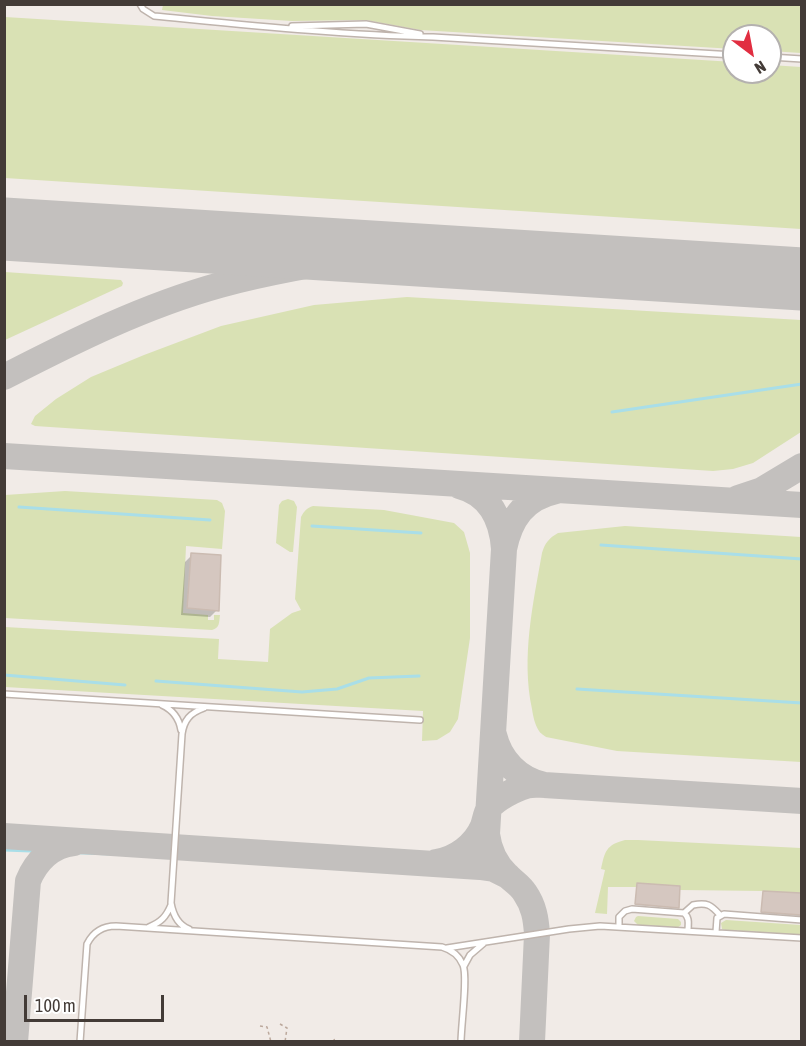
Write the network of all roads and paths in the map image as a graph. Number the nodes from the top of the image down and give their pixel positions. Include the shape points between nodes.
1 (140, 4) edge
2 (281, 28) junction
3 (433, 37) junction
4 (722, 53) edge
5 (782, 57) edge
6 (801, 58) edge
7 (4, 694) edge
8 (158, 704) junction
9 (208, 707) junction
10 (420, 720) dead end
11 (182, 734) junction
12 (171, 903) junction
13 (684, 913) junction
14 (720, 915) junction
15 (801, 920) edge
16 (619, 927) junction
17 (147, 928) junction
18 (193, 931) junction
19 (688, 931) junction
20 (716, 932) junction
21 (801, 938) edge
22 (485, 942) junction
23 (447, 948) junction
24 (464, 966) junction
25 (280, 1024) dead end
26 (260, 1026) dead end
27 (80, 1041) edge
28 (271, 1041) edge
29 (285, 1041) edge
30 (460, 1041) edge

1 - 2 lane via 154,16
2 - 3 lane
2 - 3 lane via 366,24
3 - 4 lane
5 - 6 lane
7 - 8 lane
8 - 9 lane
8 - 11 lane via 176,715
9 - 10 lane
9 - 11 lane via 191,714
11 - 12 lane
12 - 17 lane via 166,916
12 - 18 lane via 176,919
13 - 14 lane via 693,905 702,904
13 - 16 lane via 632,909 620,917
13 - 19 lane
14 - 15 lane
14 - 20 lane
16 - 19 lane
16 - 22 lane via 583,927
17 - 18 lane
17 - 27 lane via 110,926 90,938 85,951
18 - 23 lane
19 - 20 lane
20 - 21 lane
22 - 23 lane
22 - 24 lane
23 - 24 lane
24 - 30 lane
25 - 29 path via 286,1028
26 - 28 path via 267,1027

